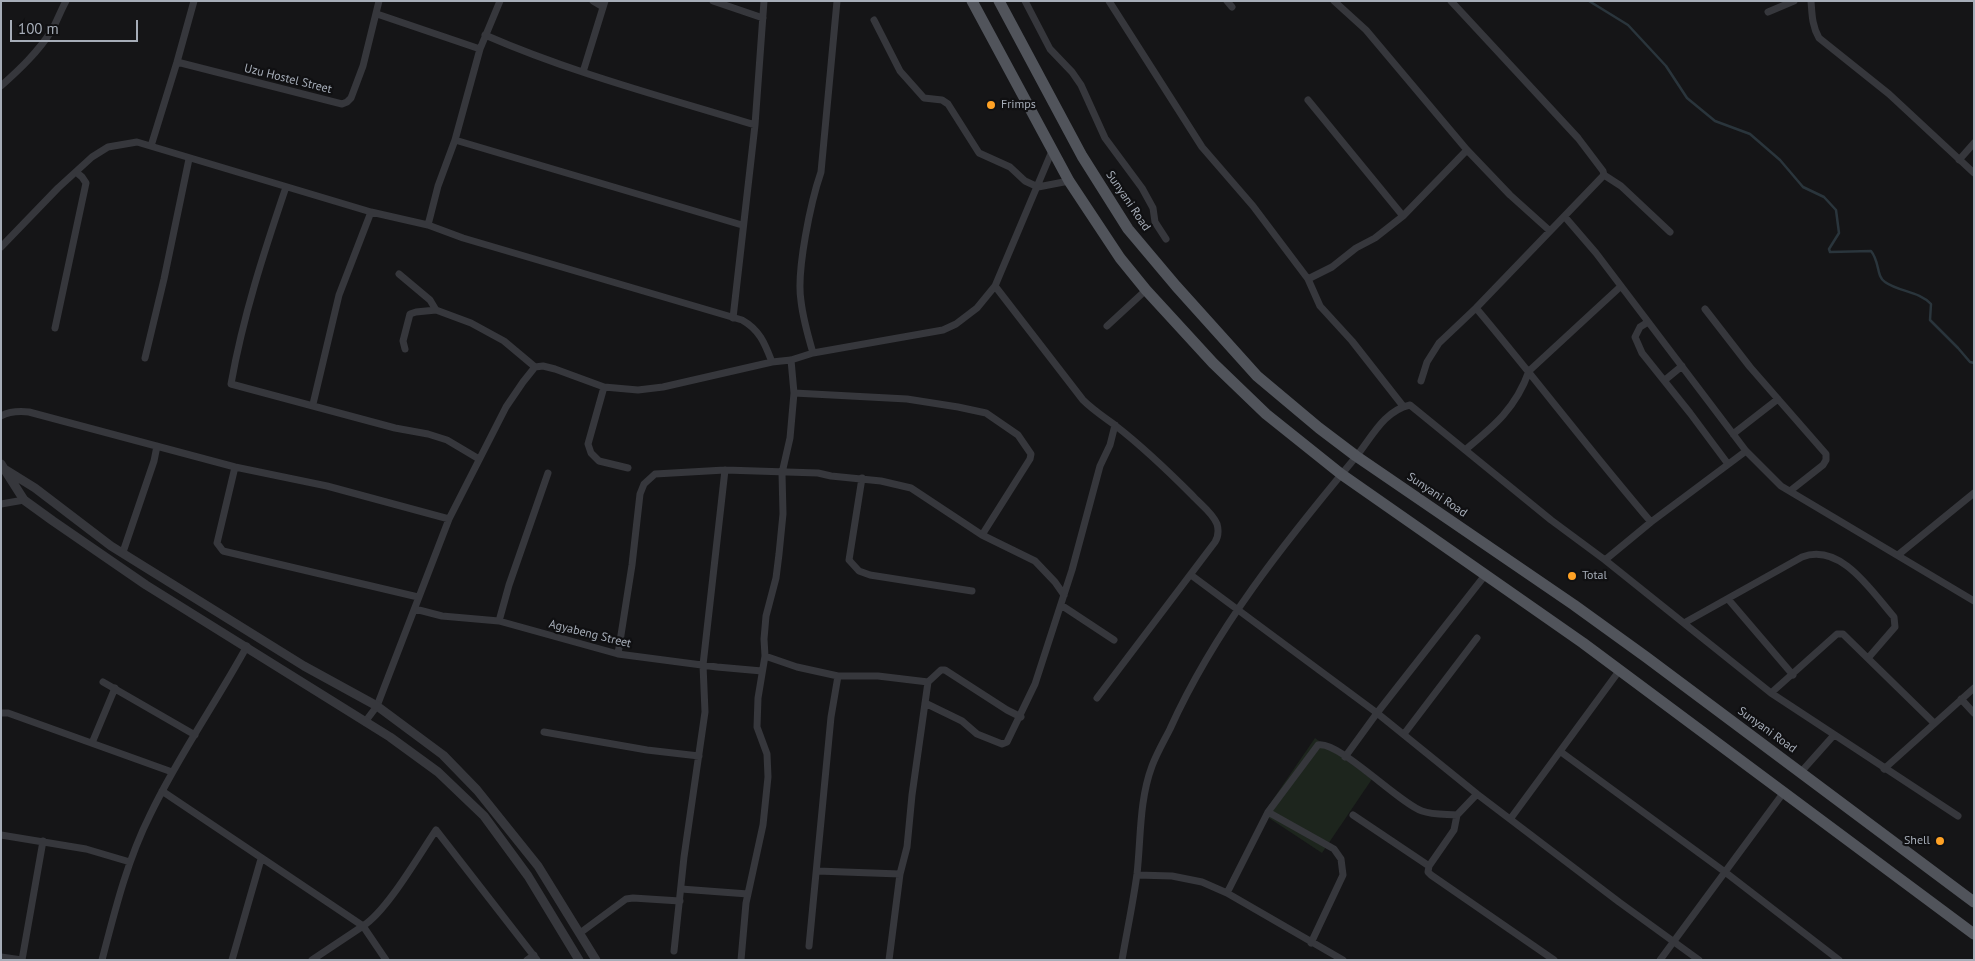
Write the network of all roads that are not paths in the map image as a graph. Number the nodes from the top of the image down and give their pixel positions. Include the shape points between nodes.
1 (66, 1) edge
2 (194, 1) edge
3 (380, 1) edge
4 (500, 1) edge
5 (592, 1) edge
6 (713, 1) edge
7 (764, 1) edge
8 (837, 1) edge
9 (972, 1) edge
10 (999, 1) edge
11 (1024, 1) edge
12 (1109, 1) edge
13 (1334, 1) edge
14 (1451, 1) edge
15 (1794, 1) edge
16 (1811, 1) edge
17 (604, 4) edge
18 (1768, 12) dead end
19 (377, 14) junction
20 (762, 18) junction
21 (874, 20) dead end
22 (485, 34) junction
23 (480, 49) junction
24 (177, 62) junction
25 (583, 72) junction
26 (1, 86) edge
27 (1308, 100) dead end
28 (754, 125) junction
29 (455, 140) junction
30 (1974, 143) edge
31 (151, 146) junction
32 (1467, 150) junction
33 (1052, 151) junction
34 (190, 159) junction
35 (1959, 160) junction
36 (76, 172) junction
37 (1974, 173) edge
38 (1604, 175) junction
39 (1069, 181) junction
40 (286, 187) junction
41 (1038, 187) junction
42 (371, 212) junction
43 (1403, 216) junction
44 (1565, 216) junction
45 (428, 225) junction
46 (742, 225) junction
47 (1550, 231) junction
48 (1670, 232) dead end
49 (1166, 239) dead end
50 (1, 247) edge
51 (399, 274) dead end
52 (1308, 279) junction
53 (995, 286) junction
54 (1620, 287) junction
55 (1146, 290) junction
56 (1476, 308) junction
57 (436, 310) junction
58 (1705, 310) dead end
59 (734, 318) junction
60 (1648, 322) junction
61 (1107, 326) dead end
62 (55, 328) dead end
63 (405, 349) dead end
64 (813, 353) junction
65 (145, 358) dead end
66 (790, 360) junction
67 (772, 362) junction
68 (1682, 366) junction
69 (535, 367) junction
70 (1529, 371) junction
71 (1665, 380) junction
72 (1421, 381) dead end
73 (604, 387) junction
74 (794, 393) junction
75 (1778, 398) junction
76 (313, 404) junction
77 (1403, 406) junction
78 (1, 416) edge
79 (1115, 425) junction
80 (1733, 434) junction
81 (157, 446) junction
82 (1465, 450) junction
83 (1746, 451) junction
84 (1356, 456) junction
85 (479, 459) junction
86 (1728, 464) junction
87 (3, 467) edge
88 (235, 467) junction
89 (628, 468) dead end
90 (725, 470) junction
91 (548, 473) dead end
92 (782, 473) junction
93 (1341, 474) junction
94 (862, 478) junction
95 (1790, 491) junction
96 (1974, 493) edge
97 (24, 500) junction
98 (1, 504) edge
99 (449, 519) junction
100 (1650, 522) junction
101 (982, 535) junction
102 (123, 552) junction
103 (1898, 555) junction
104 (1605, 560) junction
105 (1486, 574) junction
106 (1191, 575) junction
107 (972, 591) dead end
108 (1064, 595) junction
109 (418, 597) junction
110 (1728, 599) junction
111 (1974, 601) edge
112 (1061, 605) junction
113 (414, 609) junction
114 (1238, 610) junction
115 (499, 620) junction
116 (1684, 623) junction
117 (1477, 638) dead end
118 (1114, 640) dead end
119 (247, 646) junction
120 (618, 654) junction
121 (765, 656) junction
122 (1869, 658) junction
123 (703, 665) junction
124 (762, 671) junction
125 (1619, 671) junction
126 (1793, 674) junction
127 (838, 676) junction
128 (103, 682) dead end
129 (928, 682) junction
130 (115, 688) junction
131 (1974, 688) edge
132 (1771, 693) junction
133 (1097, 698) dead end
134 (1961, 699) junction
135 (925, 703) junction
136 (377, 706) junction
137 (1, 713) edge
138 (1377, 713) junction
139 (1974, 713) edge
140 (1021, 717) junction
141 (364, 722) junction
142 (1934, 723) junction
143 (544, 732) dead end
144 (1404, 734) junction
145 (194, 735) junction
146 (1834, 735) junction
147 (92, 743) junction
148 (1561, 752) junction
149 (699, 756) junction
150 (1345, 757) junction
151 (1884, 769) junction
152 (172, 772) junction
153 (1801, 772) junction
154 (162, 791) junction
155 (1784, 792) junction
156 (1478, 794) junction
157 (1268, 812) junction
158 (1353, 815) dead end
159 (1457, 815) junction
160 (1958, 816) dead end
161 (1511, 818) junction
162 (1, 835) edge
163 (43, 841) junction
164 (261, 859) junction
165 (130, 862) junction
166 (1429, 866) junction
167 (817, 871) junction
168 (1726, 872) junction
169 (900, 874) junction
170 (1136, 875) junction
171 (681, 890) junction
172 (1227, 893) junction
173 (748, 894) junction
174 (680, 901) junction
175 (1974, 902) edge
176 (363, 926) junction
177 (580, 933) junction
178 (1974, 934) edge
179 (1311, 942) junction
180 (1673, 942) junction
181 (809, 946) dead end
182 (674, 951) dead end
183 (1, 957) edge
184 (535, 958) edge
185 (22, 960) edge
186 (102, 960) edge
187 (232, 960) edge
188 (312, 960) edge
189 (386, 960) edge
190 (527, 960) edge
191 (579, 960) edge
192 (596, 960) edge
193 (741, 960) edge
194 (890, 960) edge
195 (1122, 960) edge
196 (1343, 960) edge
197 (1554, 960) edge
198 (1660, 960) edge
199 (1699, 960) edge
200 (1838, 960) edge

1 - 26 street via 41,46
2 - 24 street
3 - 19 street, Uzu Hostel Street
4 - 22 street
5 - 17 street
6 - 20 street
7 - 20 street
8 - 64 street via 821,172 801,272 800,299
9 - 33 main road
10 - 84 main road, Sunyani Road via 1082,156 1128,229 1257,376
11 - 49 street via 1050,49 1080,85 1105,138 1142,188 1155,222
12 - 52 street via 1202,147 1253,206
13 - 32 street via 1366,30
14 - 38 street via 1578,138
15 - 18 street
16 - 35 street via 1812,19 1819,38 1889,94
17 - 25 street
19 - 23 street
19 - 24 street, Uzu Hostel Street via 351,98 342,104
20 - 28 street
21 - 41 street via 900,71 918,93 924,98 948,104 979,152
22 - 23 street
22 - 25 street
23 - 29 street
24 - 31 street
25 - 28 street
27 - 43 street
28 - 46 street
29 - 45 street
29 - 46 street
30 - 35 street
31 - 34 street
31 - 36 street via 137,142 108,147
32 - 43 street
32 - 47 street
33 - 39 main road
33 - 41 street
34 - 40 street
34 - 65 street
35 - 37 street
36 - 50 street
36 - 62 street via 86,183
38 - 44 street
38 - 48 street via 1621,186
39 - 41 street
39 - 55 main road via 1120,258
40 - 42 street
40 - 76 street via 255,280 231,384
41 - 53 street
42 - 45 street
42 - 76 street via 339,295
43 - 52 street via 1332,267
44 - 47 street
44 - 54 street
45 - 59 street
46 - 59 street
47 - 56 street
51 - 57 street via 430,300
52 - 77 street via 1320,306
53 - 64 street via 977,308 943,330
53 - 79 street via 1083,400
54 - 60 street
54 - 70 street
55 - 61 street
55 - 93 main road via 1213,363 1266,414
56 - 70 street
56 - 72 street via 1440,343 1427,362
57 - 63 street via 410,314 403,341
57 - 69 street via 471,323 504,341
58 - 75 street
59 - 67 street via 752,326 764,340
60 - 68 street
60 - 71 street via 1640,327 1635,337 1642,353
64 - 66 street
66 - 67 street
66 - 74 street
67 - 73 street via 663,387 638,390
68 - 71 street
68 - 80 street
69 - 73 street via 555,369
69 - 85 street via 506,406
70 - 82 street via 1514,404
70 - 100 street
71 - 86 street
73 - 89 street via 588,444 599,461
74 - 92 street via 790,438
74 - 101 street via 907,399 958,407 986,413 1018,434 1031,454 1030,459
75 - 80 street
75 - 95 street via 1826,454 1823,465
76 - 85 street via 447,440
77 - 82 street via 1410,404
77 - 84 street via 1389,416
78 - 81 street via 18,411 29,412
79 - 106 street via 1167,470 1216,522 1218,537
79 - 108 street via 1100,466
80 - 83 street
81 - 88 street
81 - 102 street
82 - 104 street
83 - 86 street
83 - 95 street
84 - 93 street
84 - 153 main road, Sunyani Road via 1574,605
85 - 99 street
86 - 100 street
87 - 97 street
87 - 102 street
88 - 99 street via 327,486
88 - 109 street via 216,543 223,552
90 - 92 street
90 - 120 street via 655,474 644,484
90 - 123 street
91 - 115 street
92 - 94 street
92 - 121 street via 783,514 776,578 766,616
93 - 105 main road
93 - 114 street via 1286,541
94 - 101 street via 911,488
94 - 107 street via 848,560 859,571 870,575
95 - 103 street
96 - 103 street
97 - 98 street
97 - 119 street via 146,585
99 - 109 street
100 - 104 street
101 - 108 street via 1035,561
102 - 136 street via 304,666
103 - 111 street
104 - 116 street
105 - 125 main road
105 - 138 street
106 - 114 street
106 - 133 street
108 - 112 street
109 - 113 street
110 - 116 street
110 - 122 street via 1802,556 1816,553 1833,557 1848,566 1894,617 1895,627
110 - 126 street
112 - 118 street
112 - 140 street via 1036,684
113 - 115 street, Agyabeng Street via 442,616
113 - 136 street
114 - 138 street
114 - 170 street via 1185,694 1152,767 1141,810
115 - 120 street, Agyabeng Street
116 - 132 street
117 - 144 street
119 - 141 street
119 - 145 street
120 - 123 street, Agyabeng Street
121 - 124 street
121 - 127 street
122 - 126 street via 1843,634 1837,634
122 - 142 street
123 - 124 street, Agyabeng Street
123 - 149 street via 705,712
124 - 173 street via 757,727 767,754 768,777 763,825
125 - 148 street
125 - 155 main road
126 - 132 street
127 - 129 street via 878,676
127 - 167 street via 831,717
128 - 130 street
129 - 135 street
129 - 140 street via 945,670
130 - 145 street
130 - 147 street
131 - 134 street
132 - 146 street
134 - 139 street
134 - 142 street
135 - 140 street via 962,721 977,734 1002,744 1007,742
135 - 169 street via 907,847
136 - 141 street
136 - 177 street via 443,756 477,790 538,866
137 - 147 street
138 - 144 street
138 - 150 street
141 - 191 street via 420,758 484,816 528,876
142 - 151 street
143 - 149 street
144 - 156 street
145 - 152 street
146 - 151 street
146 - 153 street
147 - 152 street
148 - 161 street
148 - 168 street
149 - 171 street
150 - 157 street via 1326,745 1318,745
150 - 159 street via 1418,809
151 - 160 street
152 - 154 street
153 - 175 main road, Sunyani Road
154 - 164 street
154 - 165 street
155 - 168 street
155 - 178 main road
156 - 159 street
156 - 161 street
157 - 172 street
157 - 179 street via 1334,849 1341,859 1343,875
158 - 166 street
159 - 166 street via 1454,830
161 - 180 street
162 - 163 street
163 - 165 street
163 - 185 street
164 - 176 street
164 - 187 street
165 - 186 street
166 - 197 street via 1431,875
167 - 169 street
167 - 181 street
168 - 180 street
168 - 200 street
169 - 194 street
170 - 172 street via 1188,878
170 - 195 street
171 - 173 street
171 - 174 street
172 - 179 street
173 - 193 street
174 - 177 street via 626,900
174 - 182 street
176 - 184 street via 372,921 436,830
176 - 188 street
176 - 189 street
177 - 192 street
179 - 196 street
180 - 198 street
180 - 199 street
183 - 185 street
184 - 190 street

